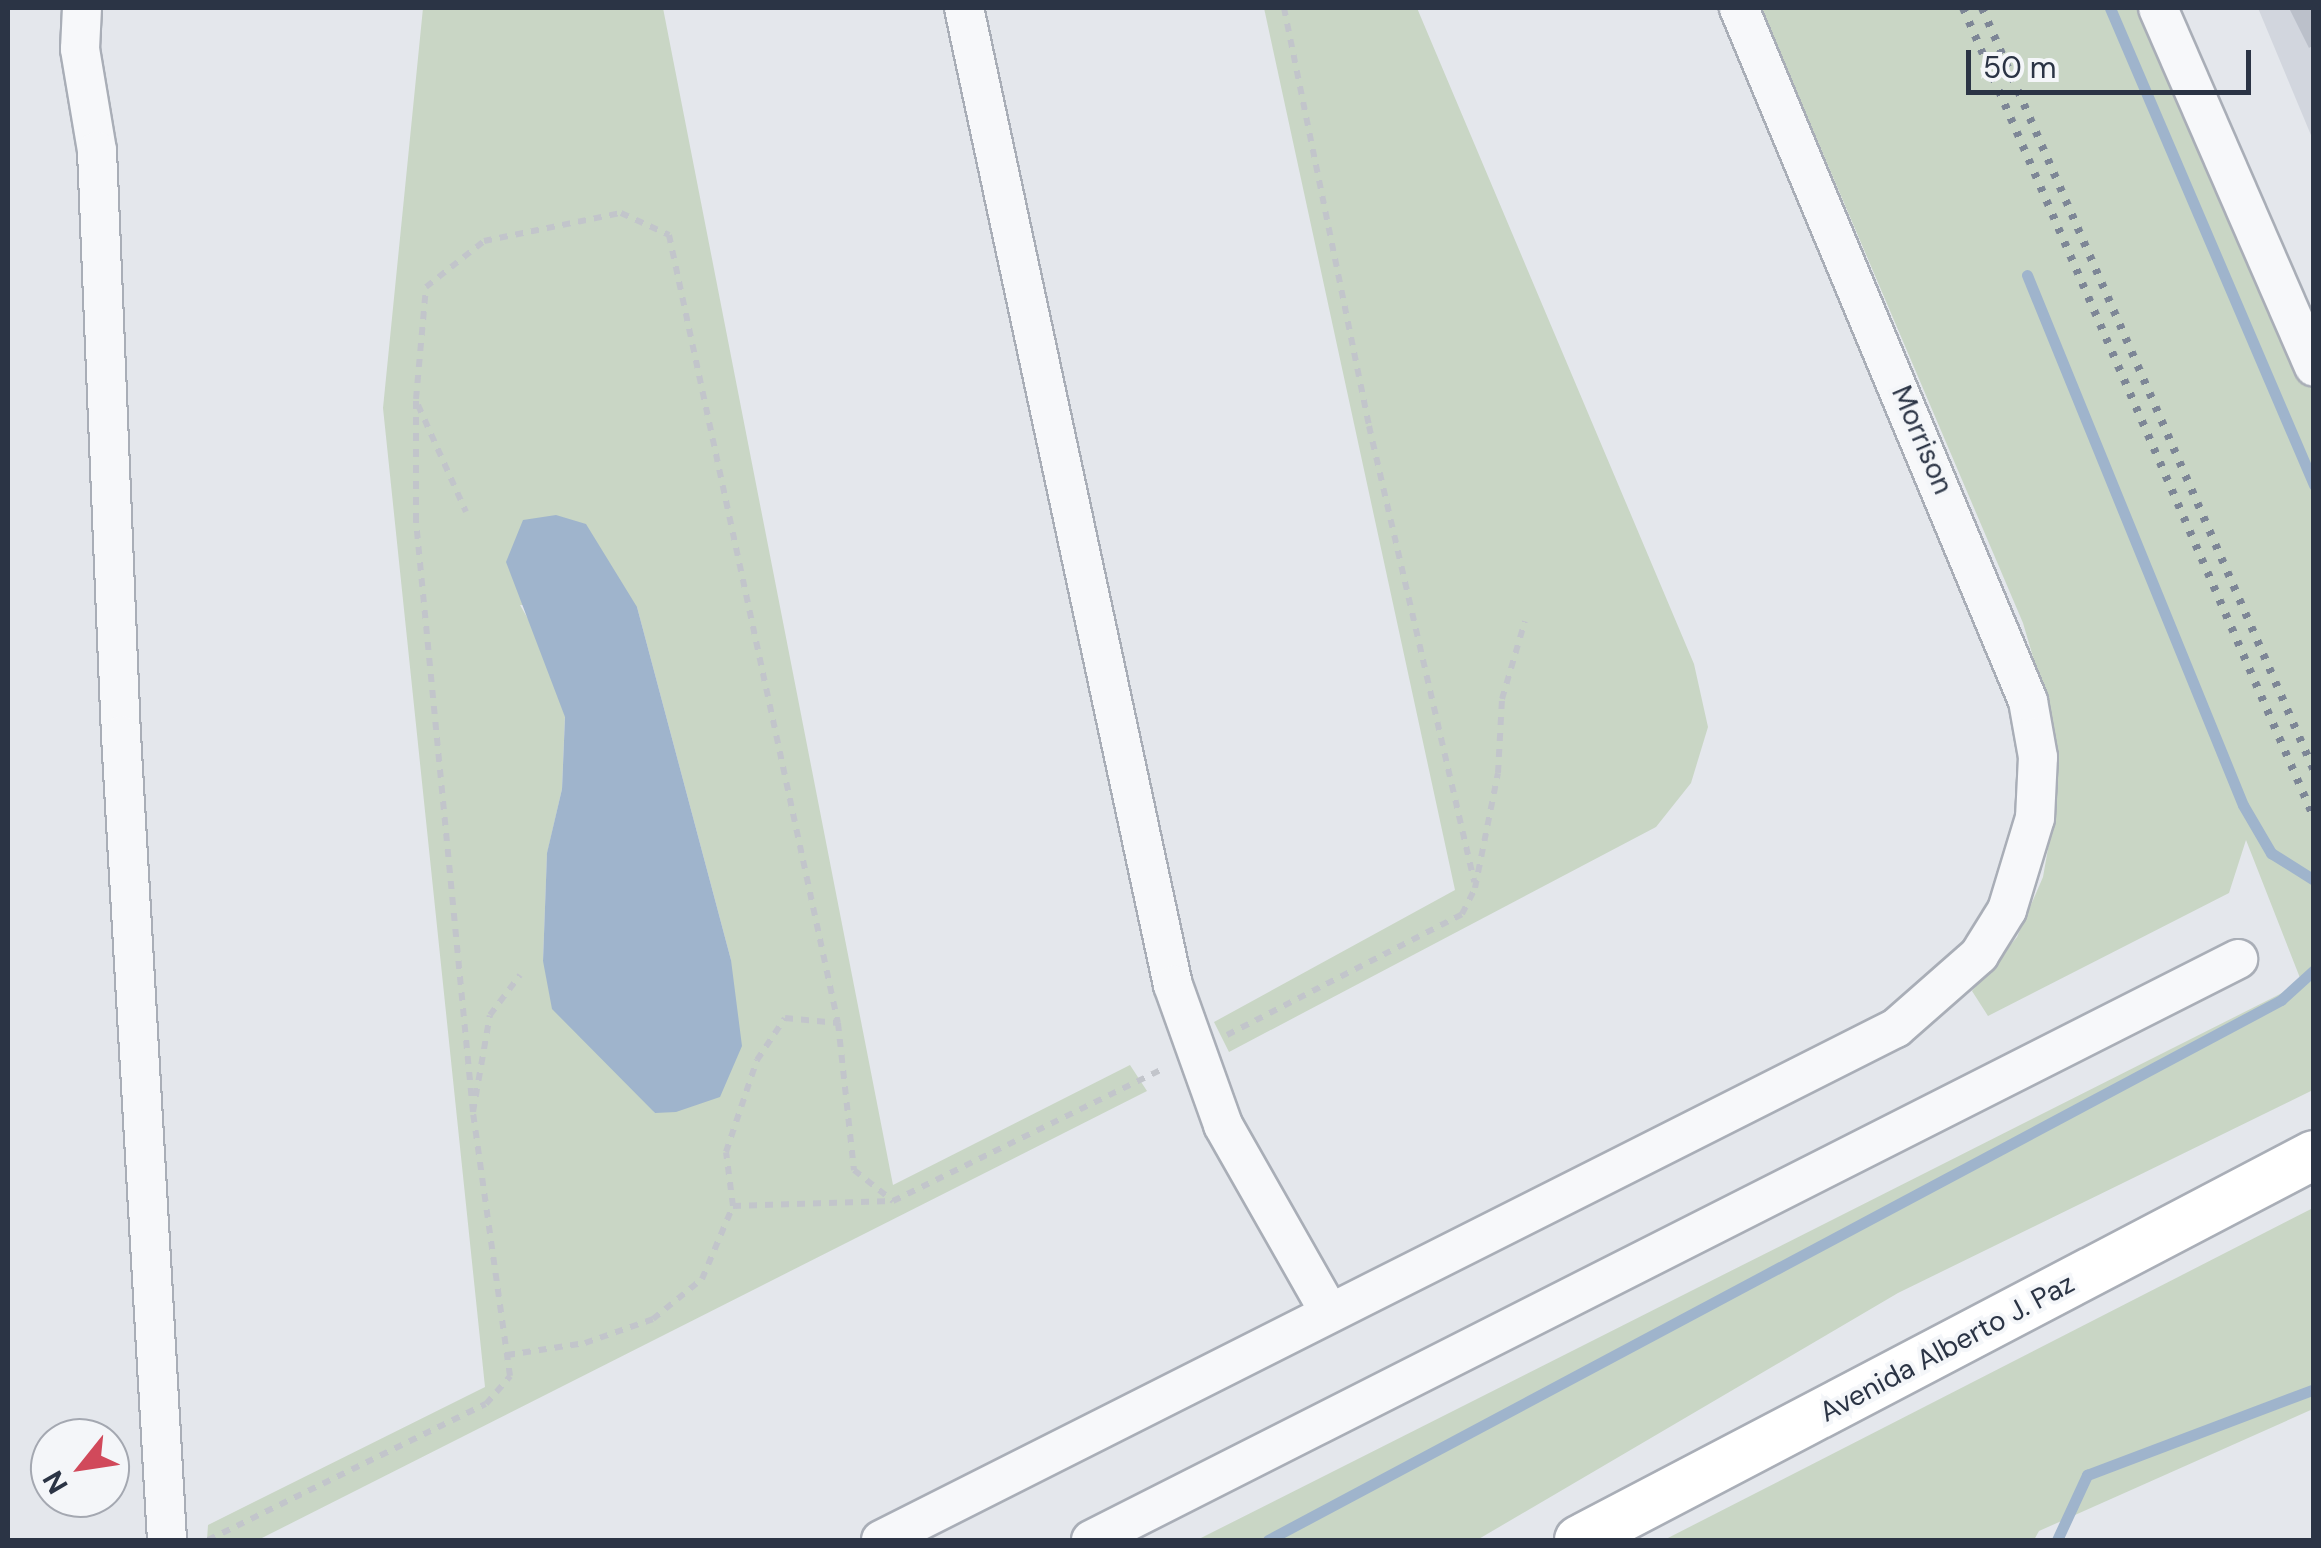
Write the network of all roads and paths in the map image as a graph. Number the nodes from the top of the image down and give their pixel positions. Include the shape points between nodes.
1 (58, 8) edge
2 (82, 8) edge
3 (964, 8) edge
4 (1284, 8) edge
5 (1739, 8) edge
6 (2158, 8) edge
7 (80, 50) junction
8 (2314, 366) edge
9 (416, 399) junction
10 (466, 512) dead end
11 (1525, 621) dead end
12 (1475, 888) junction
13 (2238, 959) dead end
14 (520, 975) dead end
15 (838, 1024) junction
16 (1193, 1054) junction
17 (473, 1112) junction
18 (2314, 1155) edge
19 (893, 1201) junction
20 (733, 1206) junction
21 (1330, 1313) junction
22 (507, 1356) junction
23 (167, 1540) edge
24 (208, 1540) edge
25 (881, 1540) edge
26 (1091, 1540) edge
27 (1580, 1540) edge

1 - 7 street
2 - 7 street
3 - 16 street via 1172,985
4 - 12 path
5 - 21 street, Morrison via 2028,701 2038,757 2035,818 2016,886 1979,955 1896,1028
6 - 8 street
7 - 23 street via 96,151
9 - 10 path
9 - 15 path via 426,287 484,241 621,213 669,235
9 - 17 path via 416,521
11 - 12 path via 1502,699 1498,774
12 - 16 path via 1462,914
13 - 26 street
14 - 17 path via 490,1015
15 - 19 path via 854,1170
15 - 20 path via 785,1018 757,1060 726,1152
16 - 19 path
16 - 21 street via 1223,1126
17 - 22 path
18 - 27 main road, Avenida Alberto J. Paz
19 - 20 path
20 - 22 path via 702,1279 653,1319 585,1342
21 - 25 street, Morrison
22 - 24 path via 510,1376 486,1404

